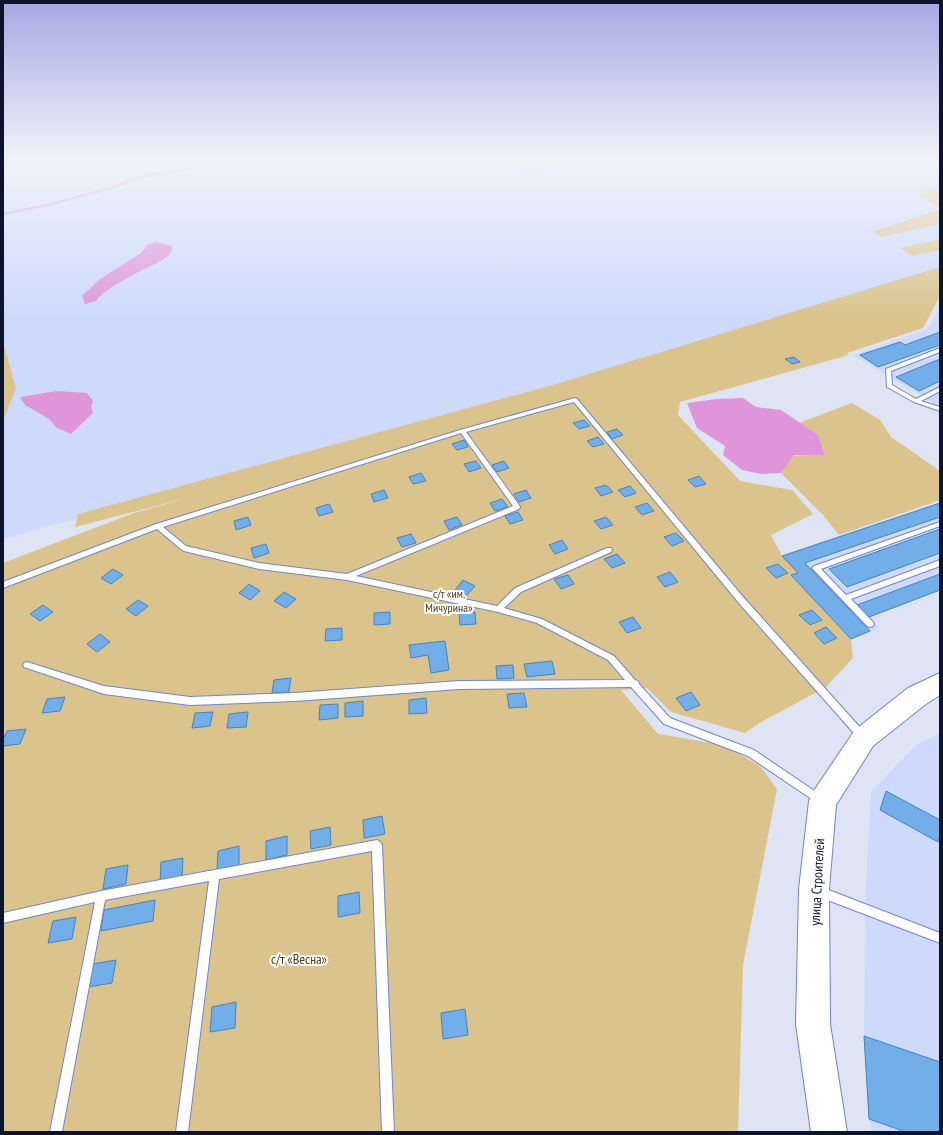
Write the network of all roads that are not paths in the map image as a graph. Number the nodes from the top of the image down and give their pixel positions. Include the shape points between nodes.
1 (940, 350) edge
2 (940, 389) edge
3 (916, 400) junction
4 (940, 409) edge
5 (462, 431) junction
6 (940, 524) edge
7 (158, 526) junction
8 (609, 550) dead end
9 (940, 563) edge
10 (347, 577) junction
11 (3, 585) edge
12 (846, 598) junction
13 (498, 609) junction
14 (870, 624) dead end
15 (27, 665) dead end
16 (635, 683) junction
17 (940, 683) edge
18 (864, 738) junction
19 (823, 801) junction
20 (215, 876) junction
21 (814, 889) junction
22 (101, 896) junction
23 (3, 918) edge
24 (940, 938) edge
25 (56, 1132) edge
26 (182, 1132) edge
27 (388, 1132) edge
28 (829, 1132) edge

1 - 3 lane via 888,370 889,386
2 - 3 lane
3 - 4 lane
5 - 7 lane
5 - 10 lane via 517,507
5 - 18 lane via 575,400 741,600
6 - 12 lane via 816,568
7 - 10 lane via 184,548 259,566
7 - 11 lane
8 - 13 lane via 518,590
9 - 12 lane
10 - 13 lane
12 - 14 lane
13 - 16 lane via 539,621 611,658
15 - 16 lane via 104,690 190,701 295,697 459,685
16 - 19 lane via 668,721 751,753
17 - 18 main road, улица Строителей via 917,696
18 - 19 main road, улица Строителей
19 - 21 main road, улица Строителей
20 - 22 lane
20 - 26 lane
20 - 27 lane via 377,845
21 - 24 lane
21 - 28 main road, улица Строителей via 814,1024
22 - 23 lane
22 - 25 lane

